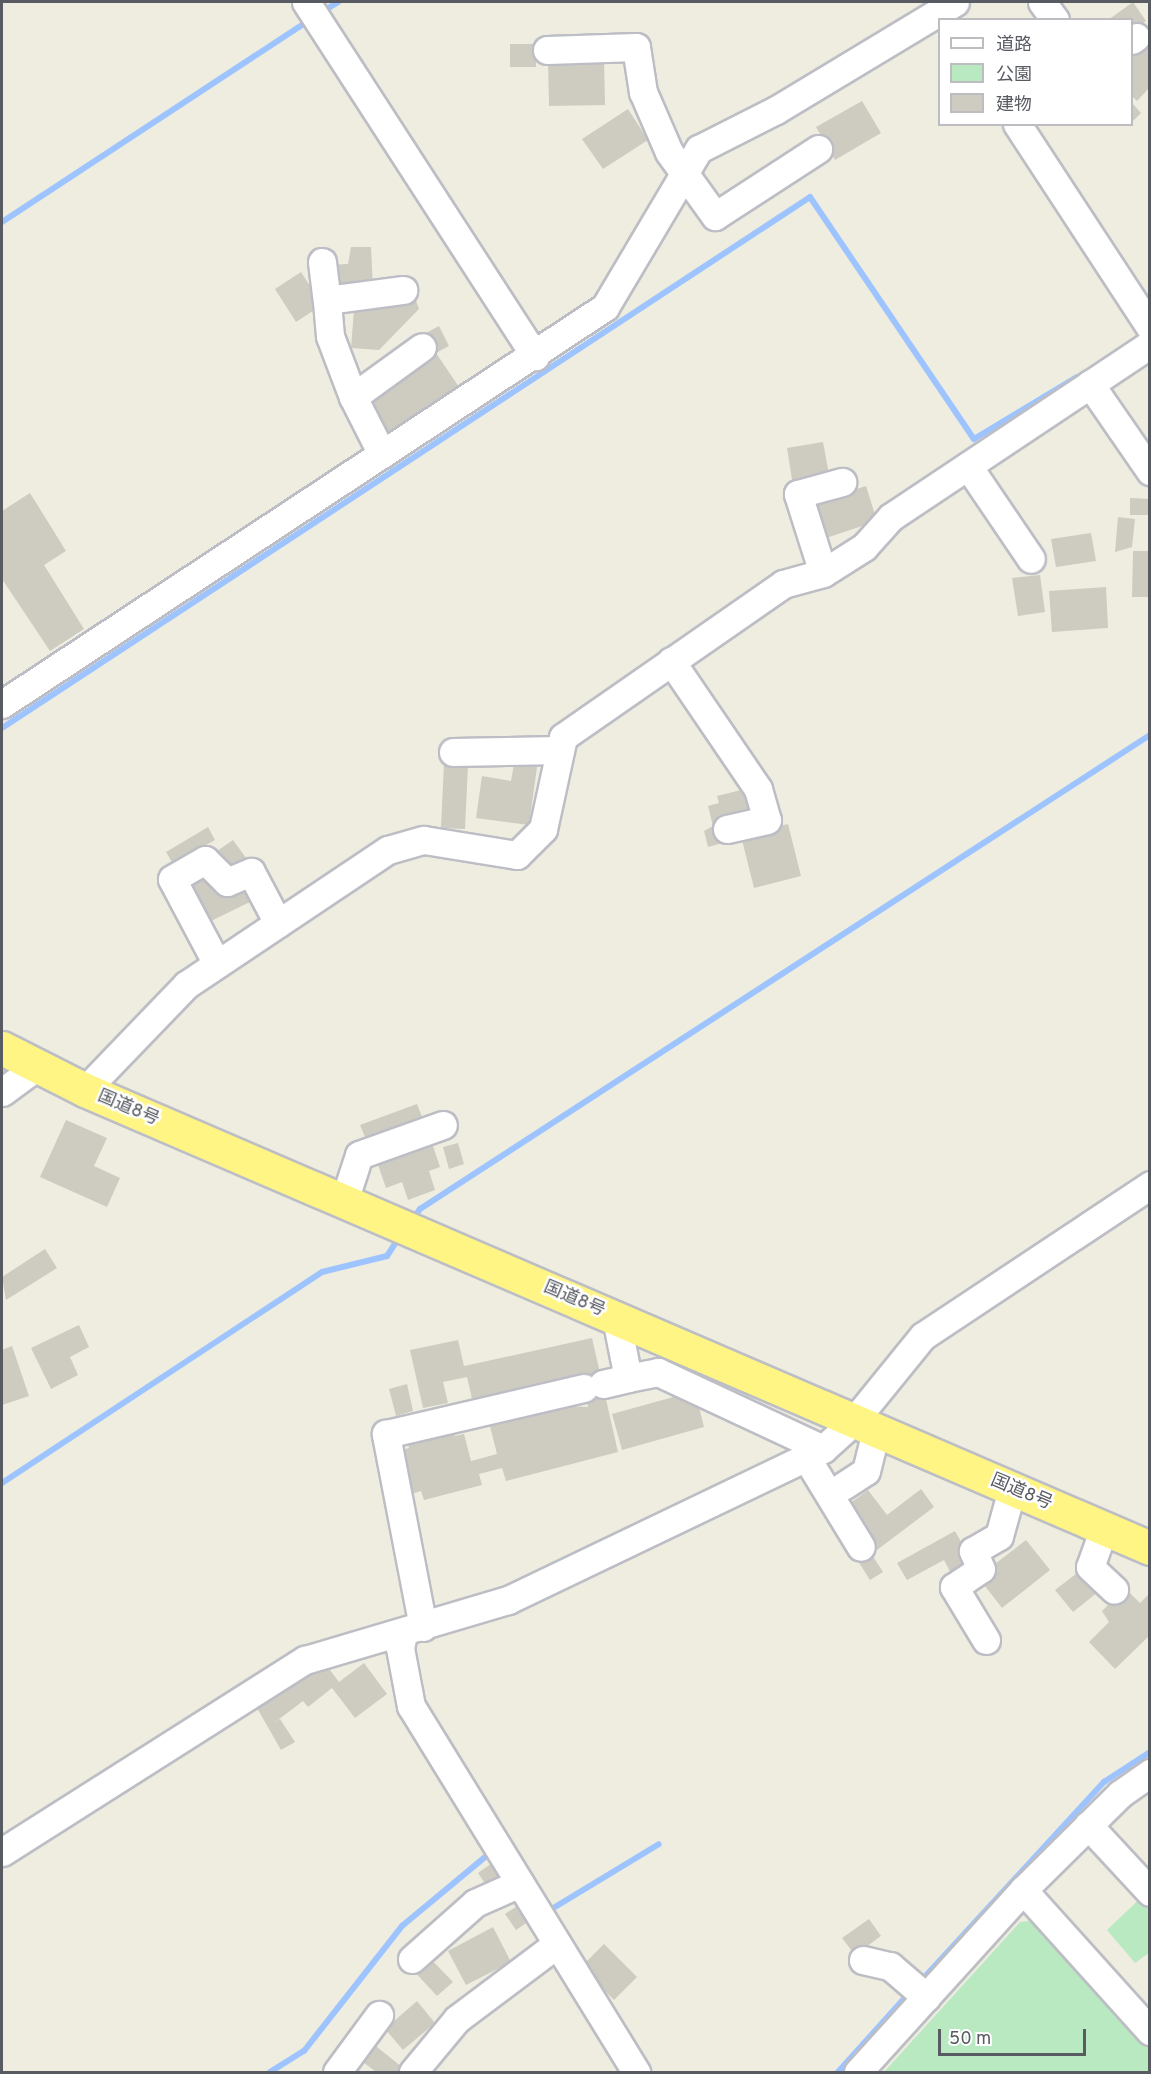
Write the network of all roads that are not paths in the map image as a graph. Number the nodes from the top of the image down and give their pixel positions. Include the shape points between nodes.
1 (306, 2) edge
2 (1042, 2) edge
3 (946, 8) edge
4 (1054, 18) edge
5 (547, 50) dead end
6 (1018, 126) edge
7 (818, 149) dead end
8 (683, 171) junction
9 (322, 262) dead end
10 (403, 290) dead end
11 (327, 300) junction
12 (1149, 327) edge
13 (1149, 344) edge
14 (422, 347) dead end
15 (535, 356) junction
16 (1090, 384) junction
17 (353, 397) junction
18 (382, 454) junction
19 (968, 466) junction
20 (1149, 471) edge
21 (842, 482) dead end
22 (1031, 559) dead end
23 (823, 573) junction
24 (671, 661) junction
25 (2, 704) edge
26 (560, 750) junction
27 (453, 752) dead end
28 (727, 829) dead end
29 (278, 923) junction
30 (217, 964) junction
31 (2, 1048) edge
32 (36, 1067) junction
33 (85, 1090) junction
34 (2, 1092) edge
35 (443, 1125) dead end
36 (1149, 1185) edge
37 (344, 1201) junction
38 (616, 1318) junction
39 (628, 1378) junction
40 (864, 1426) junction
41 (814, 1453) junction
42 (843, 1486) dead end
43 (1012, 1490) junction
44 (1104, 1528) junction
45 (861, 1547) dead end
46 (1149, 1548) edge
47 (1114, 1589) dead end
48 (413, 1630) junction
49 (986, 1640) dead end
50 (1149, 1773) edge
51 (1088, 1826) junction
52 (2, 1852) edge
53 (520, 1883) junction
54 (1023, 1890) junction
55 (1149, 1892) edge
56 (557, 1944) junction
57 (412, 1959) dead end
58 (863, 1960) dead end
59 (926, 1997) junction
60 (379, 2015) dead end
61 (1149, 2031) edge
62 (337, 2073) edge
63 (413, 2073) edge
64 (636, 2073) edge
65 (858, 2073) edge

1 - 15 street
2 - 4 street
3 - 8 street via 776,110 699,149
5 - 8 street via 636,47 643,92
6 - 12 street
7 - 8 street via 715,216
8 - 15 street via 605,307
9 - 11 street
10 - 11 street
11 - 17 street via 330,336
13 - 16 street
14 - 17 street
15 - 18 street
16 - 19 street
16 - 20 street
17 - 18 street
18 - 25 street
19 - 22 street
19 - 23 street via 891,517 864,547
21 - 23 street via 798,494
23 - 24 street via 783,584
24 - 26 street via 563,737
24 - 28 street via 758,789 767,820
26 - 27 street
26 - 29 street via 543,829 518,855 424,840 388,850
29 - 30 street
29 - 30 street via 250,872 227,882 205,860 172,879
30 - 33 street via 186,985
31 - 32 highway, 国道8号
32 - 33 highway, 国道8号
32 - 34 street
33 - 37 highway, 国道8号
35 - 37 street via 359,1155
36 - 40 street via 923,1336
37 - 38 highway, 国道8号
38 - 39 street
38 - 40 highway, 国道8号
39 - 41 street via 658,1372
39 - 48 street via 386,1434
40 - 41 street
40 - 42 street via 866,1471
40 - 43 highway, 国道8号
41 - 45 street
41 - 48 street via 508,1600
43 - 44 highway, 国道8号
43 - 49 street via 999,1536 973,1551 981,1569 954,1587
44 - 46 highway, 国道8号
44 - 47 street via 1090,1567
48 - 52 street via 305,1660
48 - 53 street via 400,1648 411,1706
50 - 51 street
51 - 54 street
51 - 55 street
53 - 56 street
53 - 57 street via 476,1903
54 - 59 street
54 - 61 street
56 - 63 street via 457,2019
56 - 64 street
58 - 59 street via 890,1966
59 - 65 street
60 - 62 street

